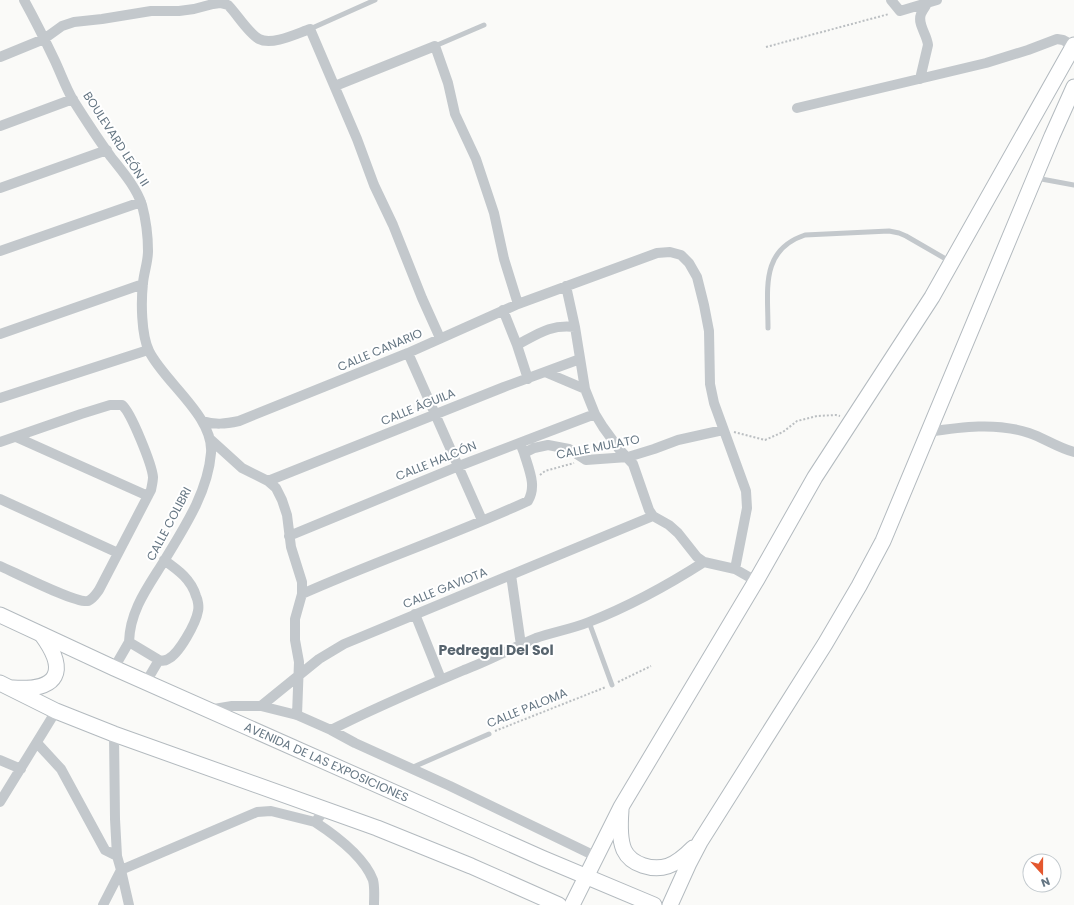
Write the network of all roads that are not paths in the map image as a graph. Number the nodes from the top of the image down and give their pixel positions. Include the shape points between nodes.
1 (24, 0) edge
2 (376, 0) edge
3 (891, 0) edge
4 (932, 1) edge
5 (484, 25) dead end
6 (310, 29) junction
7 (44, 40) junction
8 (435, 46) junction
9 (1074, 46) edge
10 (0, 57) edge
11 (920, 78) junction
12 (335, 86) junction
13 (1074, 87) edge
14 (73, 99) junction
15 (797, 108) dead end
16 (0, 126) edge
17 (107, 150) junction
18 (1035, 178) junction
19 (1074, 185) edge
20 (0, 188) edge
21 (141, 202) junction
22 (0, 252) edge
23 (952, 263) junction
24 (143, 284) junction
25 (566, 286) junction
26 (518, 304) junction
27 (504, 310) junction
28 (575, 326) junction
29 (768, 328) dead end
30 (0, 334) edge
31 (440, 338) junction
32 (517, 345) junction
33 (148, 350) junction
34 (408, 353) junction
35 (580, 359) junction
36 (545, 372) junction
37 (528, 379) junction
38 (585, 389) junction
39 (0, 398) edge
40 (436, 414) junction
41 (595, 414) junction
42 (202, 421) junction
43 (723, 430) junction
44 (928, 432) junction
45 (16, 436) junction
46 (210, 439) junction
47 (0, 442) edge
48 (520, 442) junction
49 (1074, 452) edge
50 (524, 453) junction
51 (628, 457) junction
52 (459, 466) junction
53 (268, 481) junction
54 (148, 496) junction
55 (0, 498) edge
56 (653, 516) junction
57 (482, 520) junction
58 (289, 536) junction
59 (118, 552) junction
60 (164, 560) junction
61 (704, 562) junction
62 (0, 566) edge
63 (735, 569) junction
64 (511, 575) junction
65 (756, 581) junction
66 (302, 594) junction
67 (415, 614) junction
68 (0, 615) edge
69 (589, 622) junction
70 (42, 635) junction
71 (129, 642) junction
72 (521, 645) junction
73 (159, 660) junction
74 (114, 668) junction
75 (298, 676) junction
76 (441, 679) junction
77 (146, 682) junction
78 (4, 685) edge
79 (612, 685) road end
80 (261, 706) junction
81 (56, 710) junction
82 (208, 710) junction
83 (297, 715) junction
84 (331, 730) junction
85 (114, 734) junction
86 (489, 734) road end
87 (36, 743) junction
88 (0, 760) edge
89 (410, 768) junction
90 (20, 769) junction
91 (0, 802) edge
92 (621, 807) junction
93 (325, 810) junction
94 (315, 822) junction
95 (700, 842) junction
96 (117, 856) junction
97 (595, 856) junction
98 (122, 870) junction
99 (585, 877) junction
100 (102, 905) edge
101 (129, 905) edge
102 (374, 905) edge
103 (559, 905) edge
104 (572, 905) edge
105 (654, 905) edge
106 (670, 905) edge

1 - 7 street, BOULEVARD LEÓN II
2 - 6 lane
3 - 4 street via 900,11
4 - 11 street via 921,15 920,22 928,45
5 - 8 lane
6 - 7 street via 279,40 259,39 228,5 220,3 179,11 151,11 74,22 62,26
6 - 12 street
7 - 10 street
7 - 14 street, BOULEVARD LEÓN II
8 - 12 street
8 - 26 street via 448,83 455,114 476,159 494,213
9 - 11 street via 1057,38 986,63
9 - 23 street
11 - 15 street
12 - 31 street via 374,185
13 - 18 street
14 - 16 street
14 - 17 street, BOULEVARD LEÓN II
17 - 20 street
17 - 21 street, BOULEVARD LEÓN II
18 - 19 lane
18 - 44 street
21 - 22 street
21 - 24 street, BOULEVARD LEÓN II via 145,215 148,253
23 - 29 lane via 906,236 889,231 805,235 795,238 779,251 770,269
23 - 65 street via 797,506
24 - 30 street
24 - 33 street, BOULEVARD LEÓN II via 142,307
25 - 26 street, CALLE CANARIO
25 - 28 street
25 - 43 street, CALLE CANARIO via 657,253 681,254 697,277 709,331 710,384
26 - 27 street, CALLE CANARIO
27 - 31 street, CALLE CANARIO
27 - 32 street
28 - 32 street via 547,328
28 - 35 street
31 - 34 street, CALLE CANARIO
32 - 37 street
33 - 39 street
33 - 42 street, CALLE COLIBRI
34 - 40 street
34 - 42 street, CALLE CANARIO via 239,421 219,425
35 - 36 street, CALLE ÁGUILA
35 - 38 street
36 - 37 street, CALLE ÁGUILA
36 - 38 street
37 - 40 street, CALLE ÁGUILA
38 - 41 street
40 - 52 street
40 - 53 street, CALLE ÁGUILA
41 - 48 street, CALLE HALCÓN
41 - 51 street via 611,439
42 - 46 street, CALLE COLIBRI
43 - 51 street, CALLE MULATO via 678,440
43 - 63 street via 746,491 747,508
44 - 49 street via 972,426 1002,428 1028,433
44 - 95 street via 872,563 825,644
45 - 47 street
45 - 54 street
45 - 54 street via 110,405 122,405 131,416 152,473 153,484
46 - 53 street via 242,468
46 - 60 street, CALLE COLIBRI via 209,468 203,487
48 - 50 street
48 - 52 street, CALLE HALCÓN
50 - 51 street, CALLE MULATO via 548,445 569,449 586,460
50 - 57 street via 533,483 528,501
51 - 56 street via 637,472 644,498
52 - 57 street
52 - 58 street, CALLE HALCÓN
53 - 58 street via 276,488 282,500 287,515
54 - 59 street
55 - 59 street
56 - 61 street via 678,533
56 - 64 street, CALLE GAVIOTA
57 - 66 street
58 - 66 street via 302,582
59 - 62 street via 98,590 87,601 77,600
60 - 71 street, CALLE COLIBRI via 132,618
60 - 73 street via 190,582 199,609 190,633 171,657
61 - 63 street
61 - 69 street via 643,598
63 - 65 street
64 - 67 street, CALLE GAVIOTA
64 - 72 street
65 - 92 street
66 - 75 street via 295,618
67 - 75 street, CALLE GAVIOTA via 344,644
67 - 76 street
68 - 70 street, AVENIDA DE LAS EXPOSICIONES
69 - 72 street
69 - 79 lane
70 - 74 street, AVENIDA DE LAS EXPOSICIONES
70 - 78 street via 57,666 53,679 38,688
71 - 73 street
71 - 74 street
72 - 76 street
73 - 77 street
74 - 77 street, AVENIDA DE LAS EXPOSICIONES
75 - 80 street, CALLE GAVIOTA
75 - 83 street
76 - 84 street
77 - 82 street, AVENIDA DE LAS EXPOSICIONES
78 - 81 street
80 - 82 street via 232,706
80 - 83 street
81 - 85 street
81 - 87 street
82 - 99 street, AVENIDA DE LAS EXPOSICIONES
83 - 84 street
84 - 89 street via 355,744
85 - 93 street
85 - 96 street
86 - 89 lane, CALLE PALOMA
87 - 90 street
87 - 96 street via 61,769 105,850
88 - 90 street
89 - 97 street
90 - 91 street
92 - 95 street via 621,839 624,850 638,864 658,868 668,866
92 - 97 street
93 - 94 street
93 - 103 street via 457,860
94 - 98 street via 271,811 256,812
94 - 102 street via 366,866 373,882
95 - 106 street
96 - 98 street
97 - 99 street
98 - 100 street
98 - 101 street
99 - 104 street
99 - 105 street, AVENIDA DE LAS EXPOSICIONES

